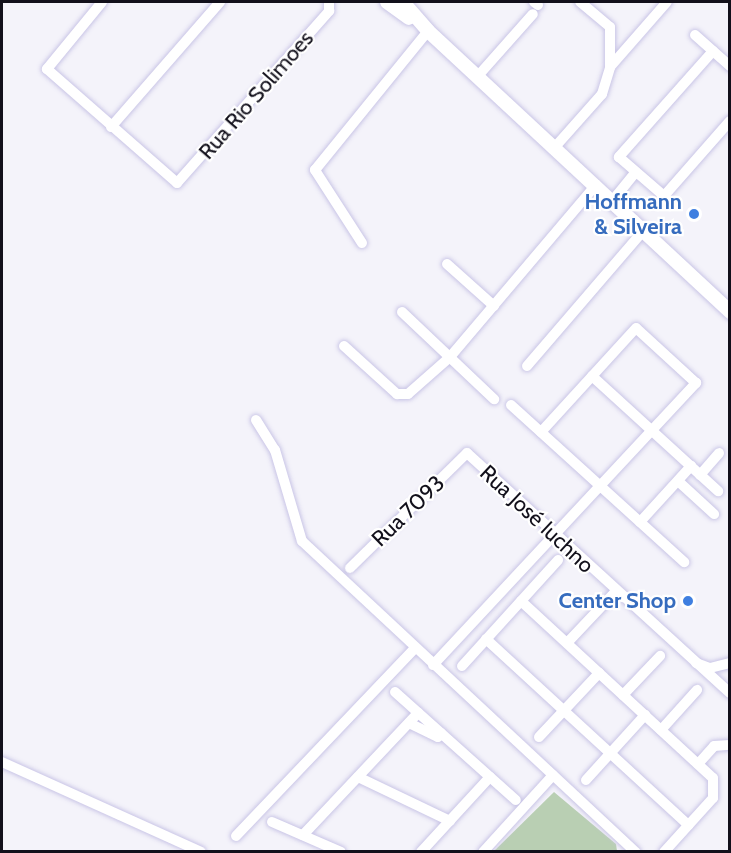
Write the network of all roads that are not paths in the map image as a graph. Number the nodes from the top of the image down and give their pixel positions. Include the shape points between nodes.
1 (102, 2) edge
2 (220, 2) edge
3 (387, 2) edge
4 (403, 2) edge
5 (580, 2) edge
6 (667, 2) edge
7 (330, 3) edge
8 (535, 7) edge
9 (428, 31) junction
10 (695, 35) dead end
11 (713, 51) junction
12 (729, 66) edge
13 (610, 67) junction
14 (477, 77) junction
15 (729, 121) edge
16 (111, 127) junction
17 (555, 147) junction
18 (636, 172) junction
19 (596, 185) junction
20 (613, 200) junction
21 (645, 229) junction
22 (362, 243) dead end
23 (447, 264) dead end
24 (494, 306) junction
25 (402, 312) dead end
26 (729, 312) edge
27 (344, 346) dead end
28 (450, 357) junction
29 (527, 366) dead end
30 (592, 376) junction
31 (494, 399) dead end
32 (511, 405) dead end
33 (256, 420) dead end
34 (652, 431) junction
35 (541, 432) junction
36 (466, 453) joint
37 (719, 453) dead end
38 (691, 466) junction
39 (700, 475) junction
40 (678, 481) junction
41 (601, 487) junction
42 (718, 491) dead end
43 (714, 514) dead end
44 (640, 522) junction
45 (554, 535) junction
46 (558, 560) dead end
47 (684, 562) dead end
48 (350, 568) dead end
49 (615, 592) junction
50 (521, 601) junction
51 (486, 639) junction
52 (567, 644) junction
53 (415, 648) junction
54 (660, 656) dead end
55 (688, 658) junction
56 (729, 663) edge
57 (433, 665) junction
58 (462, 666) dead end
59 (599, 673) junction
60 (697, 690) dead end
61 (395, 692) dead end
62 (729, 693) edge
63 (623, 695) junction
64 (564, 711) junction
65 (418, 713) junction
66 (645, 715) junction
67 (409, 723) junction
68 (660, 730) junction
69 (441, 734) junction
70 (539, 737) dead end
71 (729, 745) edge
72 (610, 753) junction
73 (2, 762) edge
74 (698, 764) junction
75 (553, 775) junction
76 (358, 777) junction
77 (490, 777) junction
78 (586, 780) dead end
79 (516, 800) dead end
80 (450, 820) junction
81 (272, 822) dead end
82 (688, 825) junction
83 (236, 836) dead end
84 (303, 836) junction
85 (201, 852) edge
86 (341, 852) edge
87 (421, 852) edge
88 (483, 852) edge
89 (636, 852) edge
90 (664, 852) edge

1 - 16 street via 47,69
2 - 16 street
3 - 9 main road
4 - 9 main road
5 - 13 street via 610,27
6 - 13 street
7 - 16 street, Rua Rio Solimoes via 177,183
8 - 14 street
9 - 14 main road
9 - 22 street via 315,170
10 - 11 street
11 - 12 street
11 - 18 street via 619,157
13 - 17 street via 602,94
14 - 17 main road
15 - 18 street via 664,196
17 - 19 main road
18 - 20 street
19 - 20 main road
19 - 24 street
20 - 21 main road
21 - 26 main road
21 - 29 street
23 - 24 street
24 - 28 street
25 - 28 street
27 - 28 street via 403,395
28 - 31 street
30 - 34 street
30 - 34 street via 636,328 696,383
30 - 35 street
32 - 35 street
33 - 53 street via 275,450 302,541
34 - 38 street
34 - 41 street
35 - 41 street
36 - 45 street, Rua José Iuchno
36 - 48 street, Rua 7093
37 - 39 street
38 - 39 street
38 - 40 street
39 - 42 street
40 - 43 street
40 - 44 street
41 - 44 street
41 - 45 street
44 - 47 street
45 - 49 street, Rua José Iuchno
45 - 57 street
46 - 50 street
49 - 52 street
49 - 55 street, Rua José Iuchno
50 - 51 street
50 - 52 street
51 - 58 street
51 - 64 street
52 - 59 street
53 - 57 street
53 - 83 street
54 - 63 street
55 - 56 street, Rua José Iuchno via 710,668
55 - 62 street, Rua José Iuchno
57 - 75 street
59 - 63 street
59 - 64 street
60 - 68 street
61 - 65 street
63 - 66 street
64 - 70 street
64 - 72 street
65 - 67 street
65 - 69 street
66 - 68 street
66 - 72 street
67 - 69 street via 438,737
67 - 76 street
68 - 74 street
69 - 77 street
71 - 74 street via 714,746
72 - 78 street
72 - 82 street
73 - 85 street
74 - 82 street via 713,778 713,798
75 - 88 street
75 - 89 street
76 - 80 street
76 - 84 street
77 - 79 street
77 - 80 street
80 - 87 street
81 - 84 street
82 - 90 street
84 - 86 street

